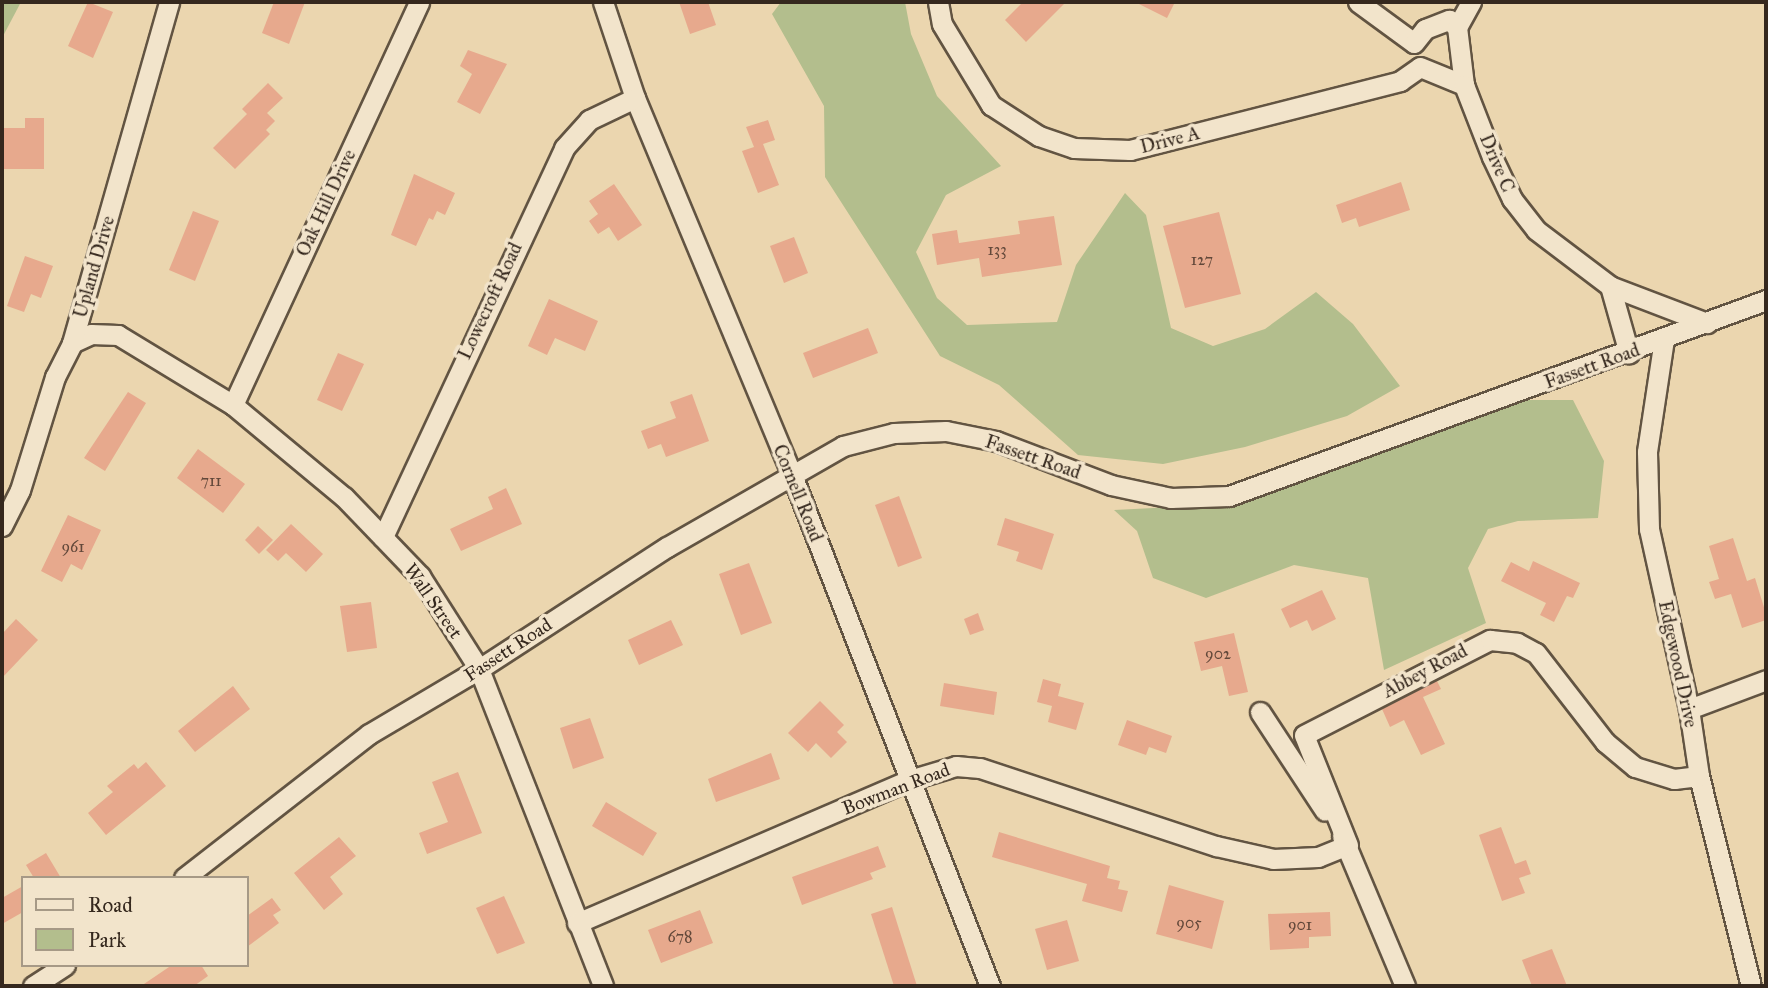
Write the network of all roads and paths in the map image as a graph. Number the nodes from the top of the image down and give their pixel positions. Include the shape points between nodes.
1 (169, 2) edge
2 (419, 2) edge
3 (603, 2) edge
4 (938, 2) edge
5 (1358, 2) edge
6 (1471, 2) edge
7 (1457, 27) junction
8 (1414, 43) junction
9 (1420, 67) junction
10 (1464, 85) junction
11 (635, 98) junction
12 (1610, 286) junction
13 (1766, 300) edge
14 (1707, 323) junction
15 (1664, 339) junction
16 (72, 343) junction
17 (1629, 353) junction
18 (233, 405) junction
19 (792, 475) junction
20 (2, 526) edge
21 (383, 537) junction
22 (479, 669) junction
23 (1766, 680) edge
24 (1689, 709) junction
25 (1260, 712) dead end
26 (1699, 776) junction
27 (909, 780) junction
28 (1348, 845) junction
29 (187, 876) edge
30 (578, 923) junction
31 (62, 967) edge
32 (33, 986) edge
33 (603, 986) edge
34 (990, 986) edge
35 (1405, 986) edge
36 (1751, 986) edge

1 - 16 street, Upland Drive
2 - 18 street, Oak Hill Drive
3 - 11 street, Cornell Road
4 - 9 street, Drive A via 942,24 991,105 1039,136 1074,148 1130,150 1400,81
5 - 8 street
6 - 7 street
7 - 8 street via 1448,20 1425,29
7 - 10 street, Drive C
8 - 9 street
9 - 10 street
10 - 12 street, Drive C via 1512,198 1536,230
11 - 19 street, Cornell Road
11 - 21 street, Lowecroft Road via 589,120 564,148
12 - 14 street, Drive C
12 - 17 street
13 - 14 street, Fassett Road
14 - 15 street, Fassett Road
15 - 17 street, Fassett Road
15 - 24 street, Edgewood Drive via 1647,452 1649,529
16 - 18 street, Wall Street via 91,334 118,335
16 - 20 street, Upland Drive via 55,377 20,490
17 - 19 street, Fassett Road via 1229,496 1171,498 1121,487 996,442 946,431 894,433 843,446
18 - 21 street, Wall Street via 344,497
19 - 22 street, Fassett Road via 667,547
19 - 27 street, Cornell Road
21 - 22 street, Wall Street via 420,576
22 - 29 street, Fassett Road via 369,734
22 - 30 street, Wall Street
23 - 24 street
24 - 26 street, Edgewood Drive
25 - 28 street
26 - 28 street, Abbey Road via 1674,779 1635,767 1605,742 1536,653 1508,641 1482,641 1304,735
26 - 36 street, Edgewood Drive
27 - 28 street, Bowman Road via 956,766 980,768 1216,846 1273,859 1318,857
27 - 30 street, Bowman Road
27 - 34 street, Cornell Road
28 - 35 street
30 - 33 street, Wall Street
31 - 32 street

